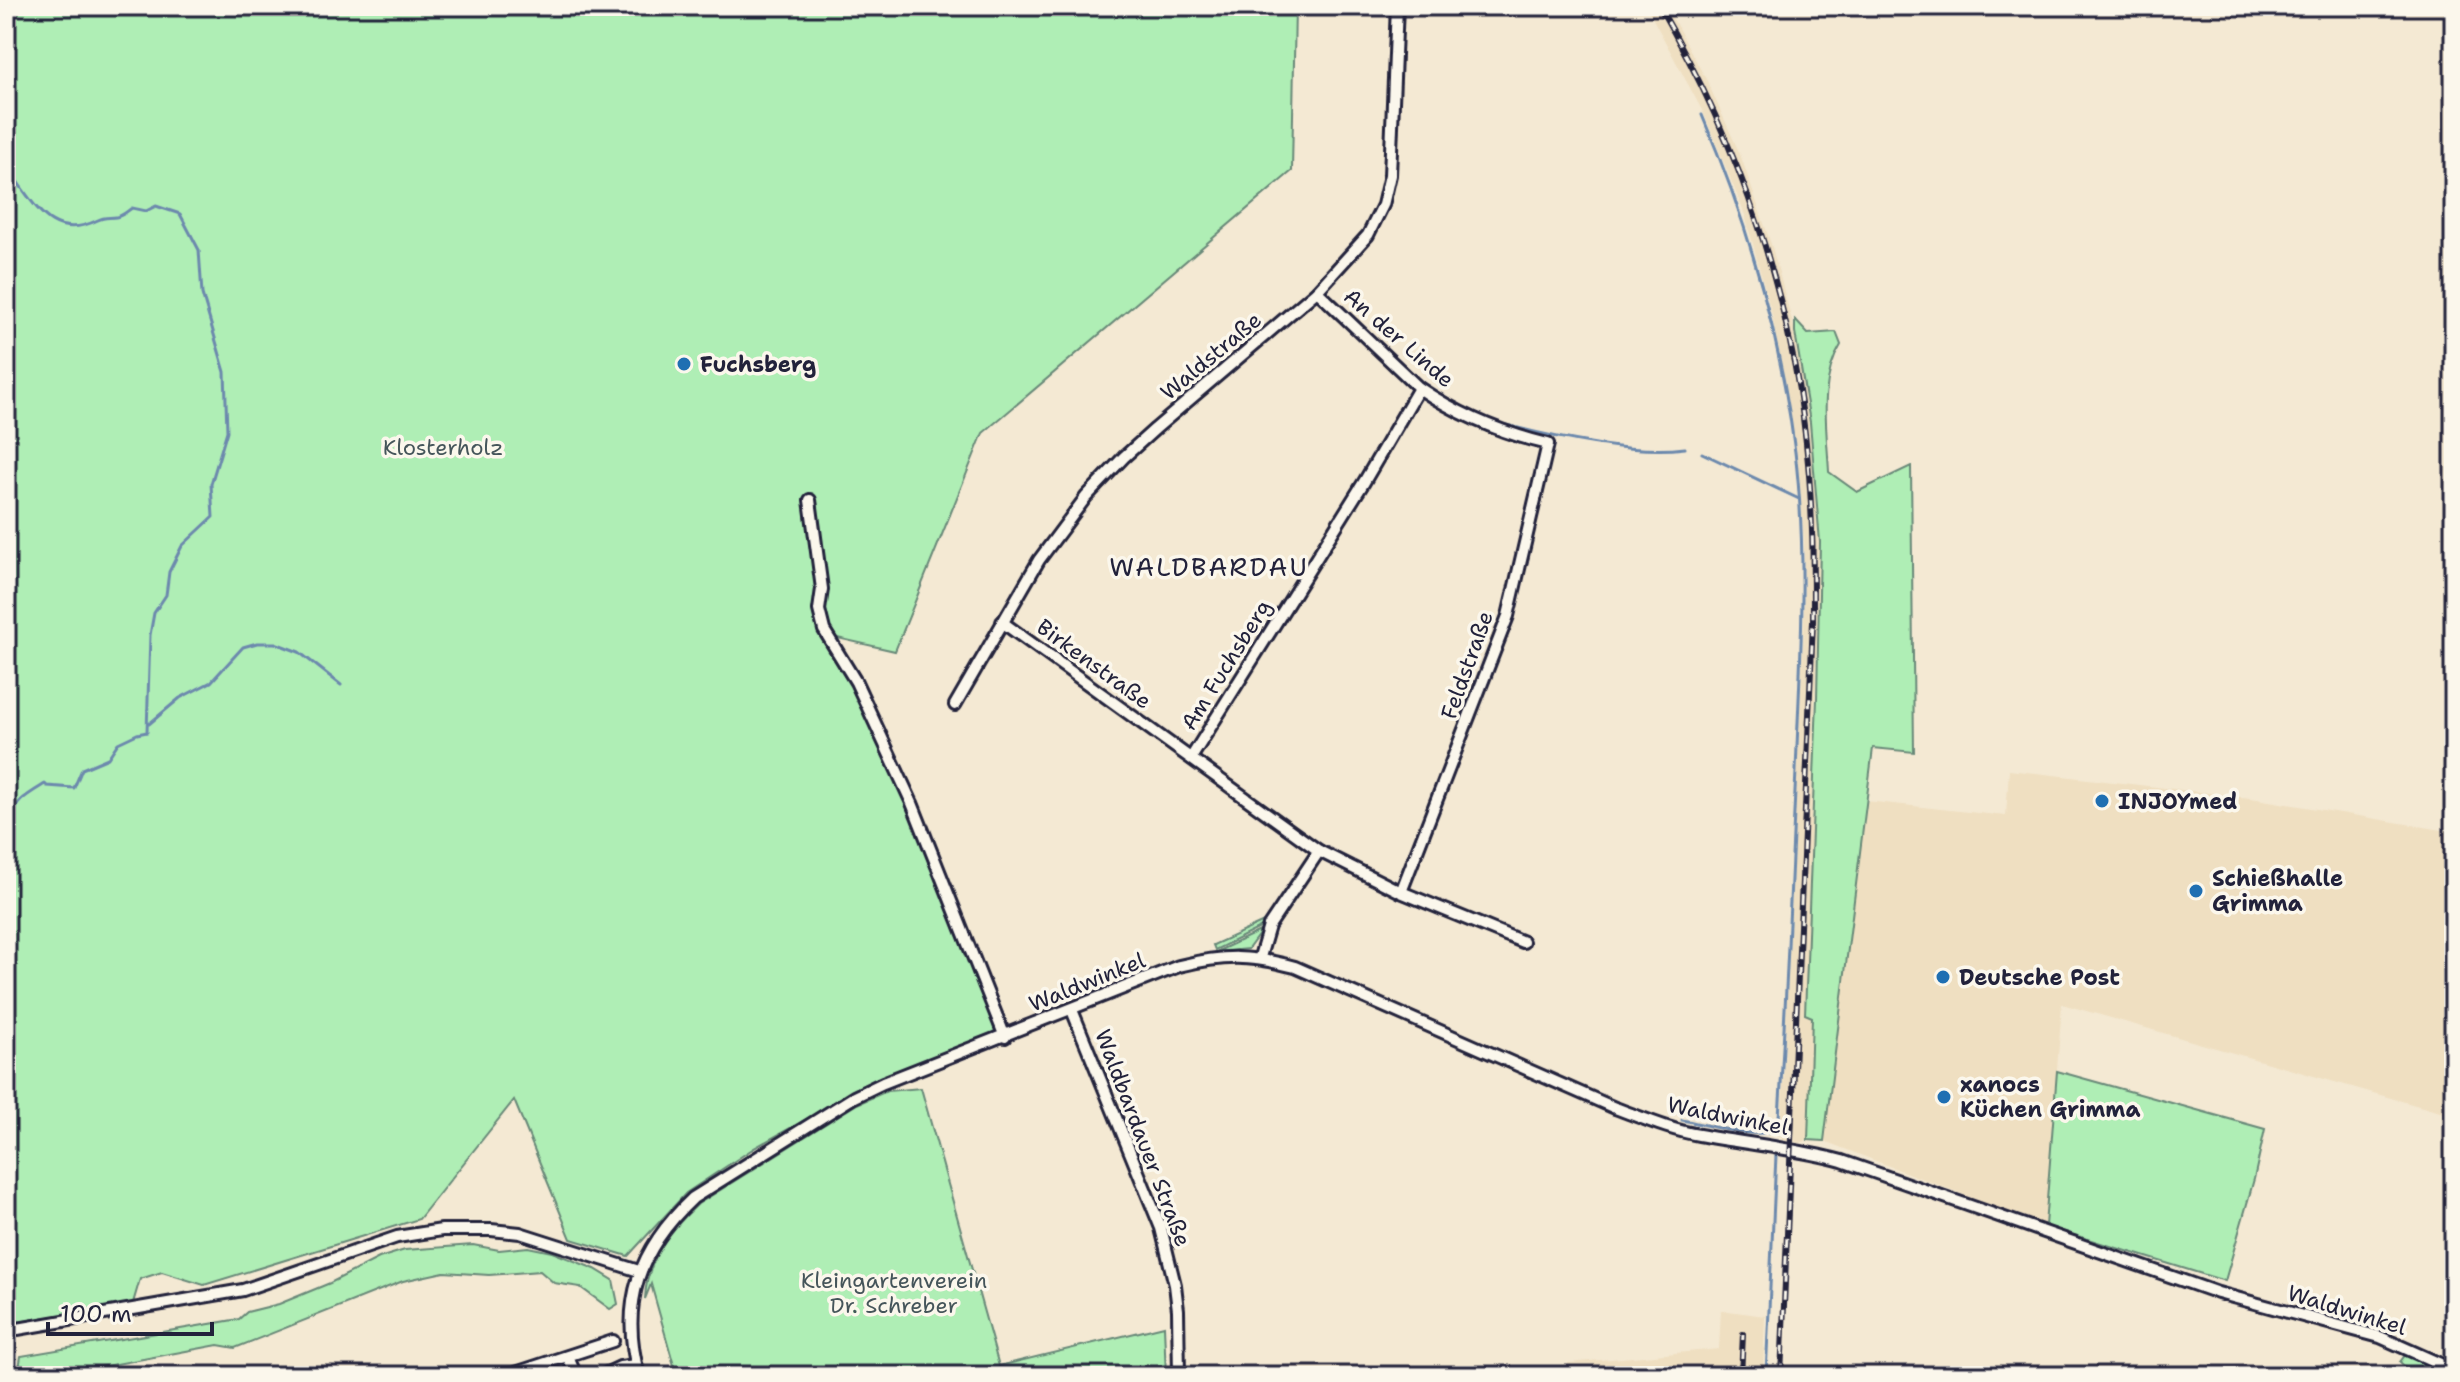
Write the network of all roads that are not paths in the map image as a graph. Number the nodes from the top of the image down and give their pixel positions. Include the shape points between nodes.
1 (1397, 6) edge
2 (1317, 291) junction
3 (1419, 388) junction
4 (1548, 444) joint
5 (810, 500) dead end
6 (1002, 622) junction
7 (955, 705) dead end
8 (1191, 758) junction
9 (1319, 851) junction
10 (1401, 892) junction
11 (1523, 942) dead end
12 (1260, 957) junction
13 (1072, 1010) junction
14 (1005, 1037) junction
15 (639, 1271) junction
16 (6, 1331) edge
17 (613, 1341) dead end
18 (568, 1357) junction
19 (637, 1370) edge
20 (2454, 1370) edge
21 (490, 1376) edge
22 (576, 1376) edge
23 (601, 1376) edge
24 (1179, 1376) edge

1 - 2 street, Waldstraße via 1388,190 1368,235
2 - 3 street, An der Linde
2 - 6 street, Waldstraße via 1105,477 1039,560
3 - 4 street, An der Linde via 1478,422
3 - 8 street, Am Fuchsberg
4 - 10 street, Feldstraße via 1508,616
5 - 14 street via 824,630 856,682 912,803
6 - 7 street, Waldstraße
6 - 8 street, Birkenstraße
8 - 9 street, Birkenstraße
9 - 10 street, Birkenstraße
9 - 12 street via 1269,926
10 - 11 street, Birkenstraße
12 - 13 street, Waldwinkel via 1213,958 1179,966
12 - 20 street, Waldwinkel via 1295,967 1666,1127 1842,1161 2218,1293 2380,1337
13 - 14 street, Waldwinkel
13 - 24 street, Waldbardauer Straße via 1161,1228 1175,1285
14 - 15 street, Waldwinkel via 854,1097 724,1177 673,1216
15 - 16 street via 520,1233 442,1230 397,1237 243,1290
15 - 19 street, Waldwinkel via 632,1306
17 - 18 street
18 - 21 street
18 - 22 street
19 - 23 street via 620,1367

